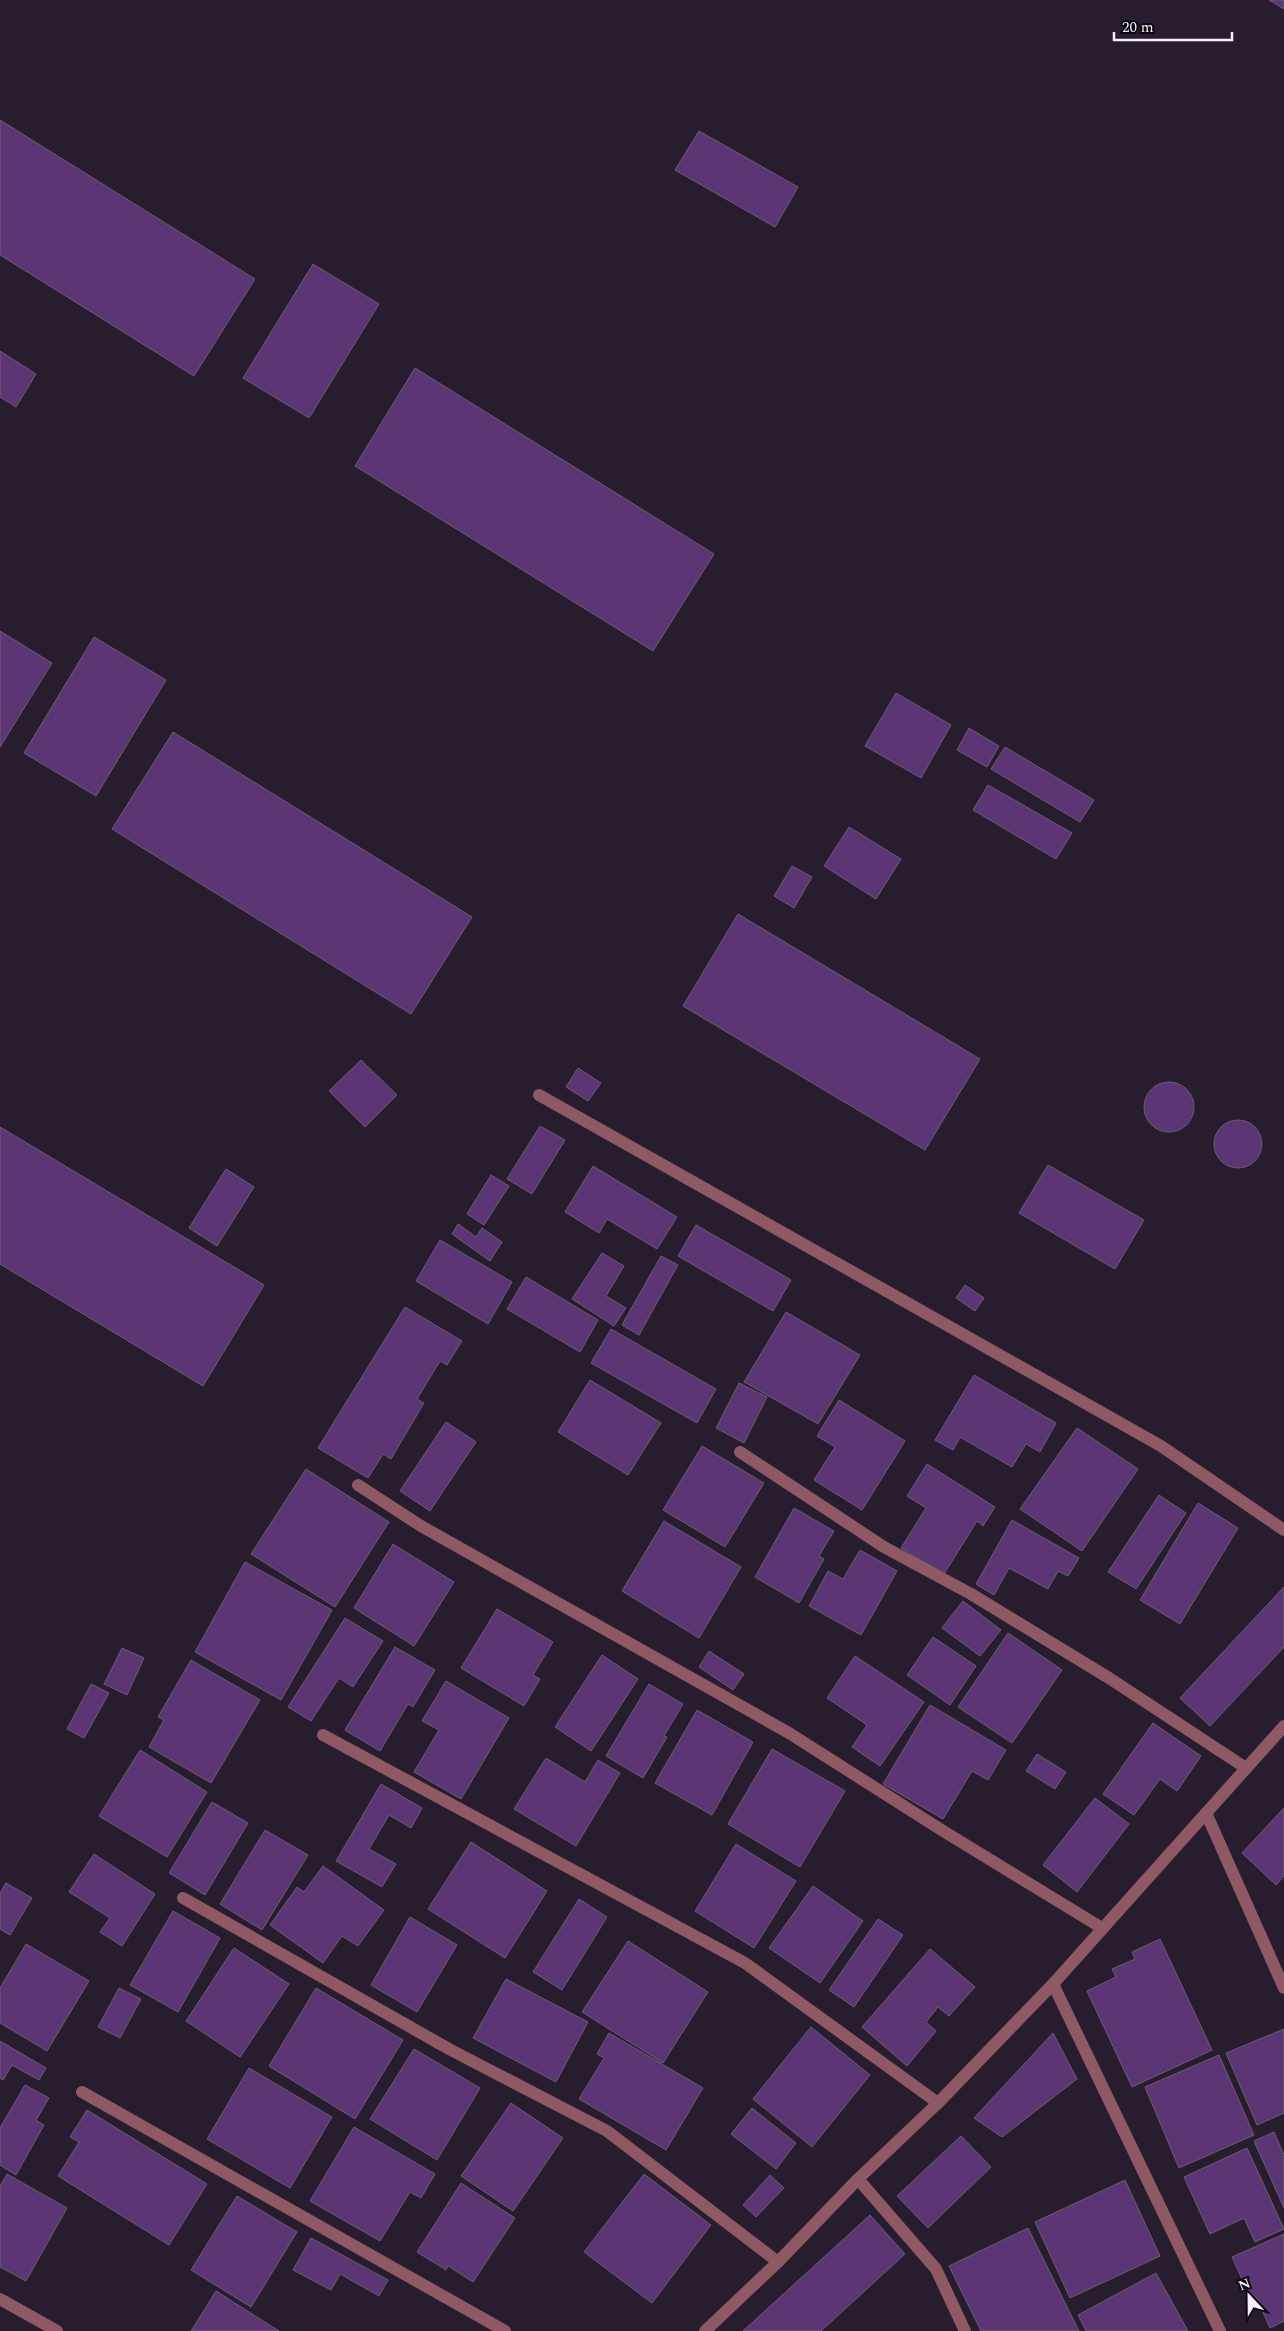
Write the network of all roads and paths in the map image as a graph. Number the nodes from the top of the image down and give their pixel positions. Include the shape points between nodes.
1 (539, 1095) dead end
2 (740, 1452) dead end
3 (358, 1485) dead end
4 (1284, 1530) edge
5 (1284, 1726) edge
6 (323, 1735) dead end
7 (1246, 1768) junction
8 (1206, 1813) junction
9 (183, 1898) dead end
10 (1102, 1928) junction
11 (1053, 1984) junction
12 (1284, 1988) edge
13 (82, 2092) dead end
14 (938, 2103) junction
15 (858, 2179) junction
16 (778, 2262) junction
17 (0, 2299) edge
18 (57, 2331) edge
19 (505, 2331) edge
20 (705, 2331) edge
21 (965, 2331) edge
22 (1220, 2331) edge

1 - 4 street via 1162,1446
2 - 7 street via 884,1548 972,1594
3 - 10 street via 421,1526 789,1733
5 - 7 street
6 - 14 street via 745,1963
7 - 8 street
8 - 10 street
8 - 12 street
9 - 16 street via 449,2050 606,2131
10 - 11 street
11 - 14 street
11 - 22 street
13 - 19 street
14 - 15 street
15 - 16 street
15 - 21 street via 936,2269
16 - 20 street
17 - 18 street

